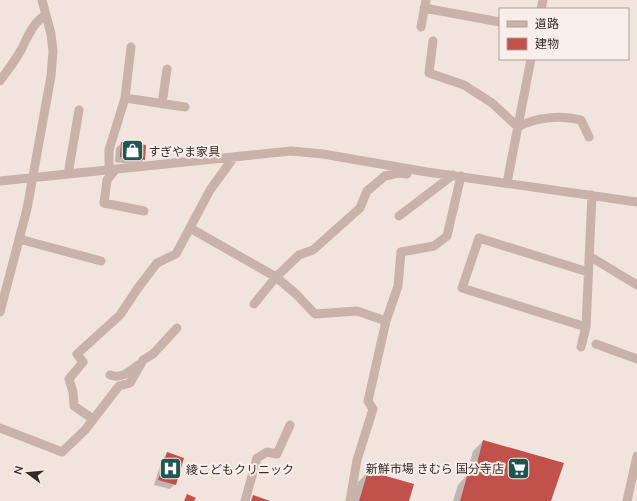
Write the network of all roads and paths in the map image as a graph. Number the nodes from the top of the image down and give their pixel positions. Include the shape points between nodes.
1 (42, 0) edge
2 (425, 4) edge
3 (46, 15) junction
4 (499, 22) edge
5 (421, 27) dead end
6 (433, 41) dead end
7 (131, 47) dead end
8 (531, 60) edge
9 (167, 69) dead end
10 (0, 81) edge
11 (125, 98) junction
12 (162, 104) junction
13 (185, 107) dead end
14 (79, 110) dead end
15 (518, 127) junction
16 (589, 137) dead end
17 (234, 156) junction
18 (112, 170) junction
19 (427, 172) junction
20 (68, 174) junction
21 (457, 176) junction
22 (32, 178) junction
23 (0, 181) edge
24 (507, 183) junction
25 (592, 195) junction
26 (637, 202) edge
27 (144, 211) dead end
28 (399, 216) dead end
29 (190, 228) junction
30 (19, 239) junction
31 (589, 256) junction
32 (101, 261) dead end
33 (588, 272) junction
34 (276, 277) junction
35 (637, 284) edge
36 (254, 304) dead end
37 (0, 312) edge
38 (386, 320) junction
39 (586, 327) junction
40 (177, 328) dead end
41 (596, 344) dead end
42 (581, 347) dead end
43 (637, 359) edge
44 (143, 360) junction
45 (110, 376) dead end
46 (93, 419) junction
47 (290, 425) dead end
48 (0, 428) edge
49 (637, 456) edge
50 (246, 501) edge
51 (350, 501) edge
52 (627, 501) edge

1 - 3 street
2 - 4 street
2 - 5 street
3 - 10 street via 39,18
3 - 22 street via 53,51 51,76
6 - 15 street via 429,73 464,85 492,103
7 - 11 street
8 - 15 street
9 - 12 street
11 - 12 street
11 - 18 street via 109,150
12 - 13 street
14 - 20 street
15 - 16 street via 528,121 567,116 581,120
15 - 24 street
17 - 18 street
17 - 19 street via 304,152
17 - 29 street via 210,190
18 - 20 street
18 - 27 street via 107,180 104,203
19 - 21 street
19 - 34 street via 422,176 398,172 385,176 367,191 360,208 313,250 299,255
20 - 22 street
21 - 24 street
21 - 28 street
21 - 38 street via 447,236 434,246 401,252 398,286
22 - 23 street
22 - 30 street
24 - 25 street
25 - 26 street
25 - 31 street
29 - 34 street
29 - 46 street via 176,254 157,263 120,314 77,354 83,362 69,379 74,406
30 - 32 street
30 - 37 street
31 - 33 street
31 - 35 street
33 - 39 street
33 - 39 street via 479,238 462,288
34 - 36 street
34 - 38 street via 315,314 357,310
38 - 51 street via 368,401 373,409 357,460
39 - 42 street
40 - 44 street via 153,354
41 - 43 street
44 - 45 street via 127,374 118,378
44 - 46 street via 130,383 119,386
46 - 48 street via 62,452
47 - 50 street via 277,454 267,452 257,458
49 - 52 street

